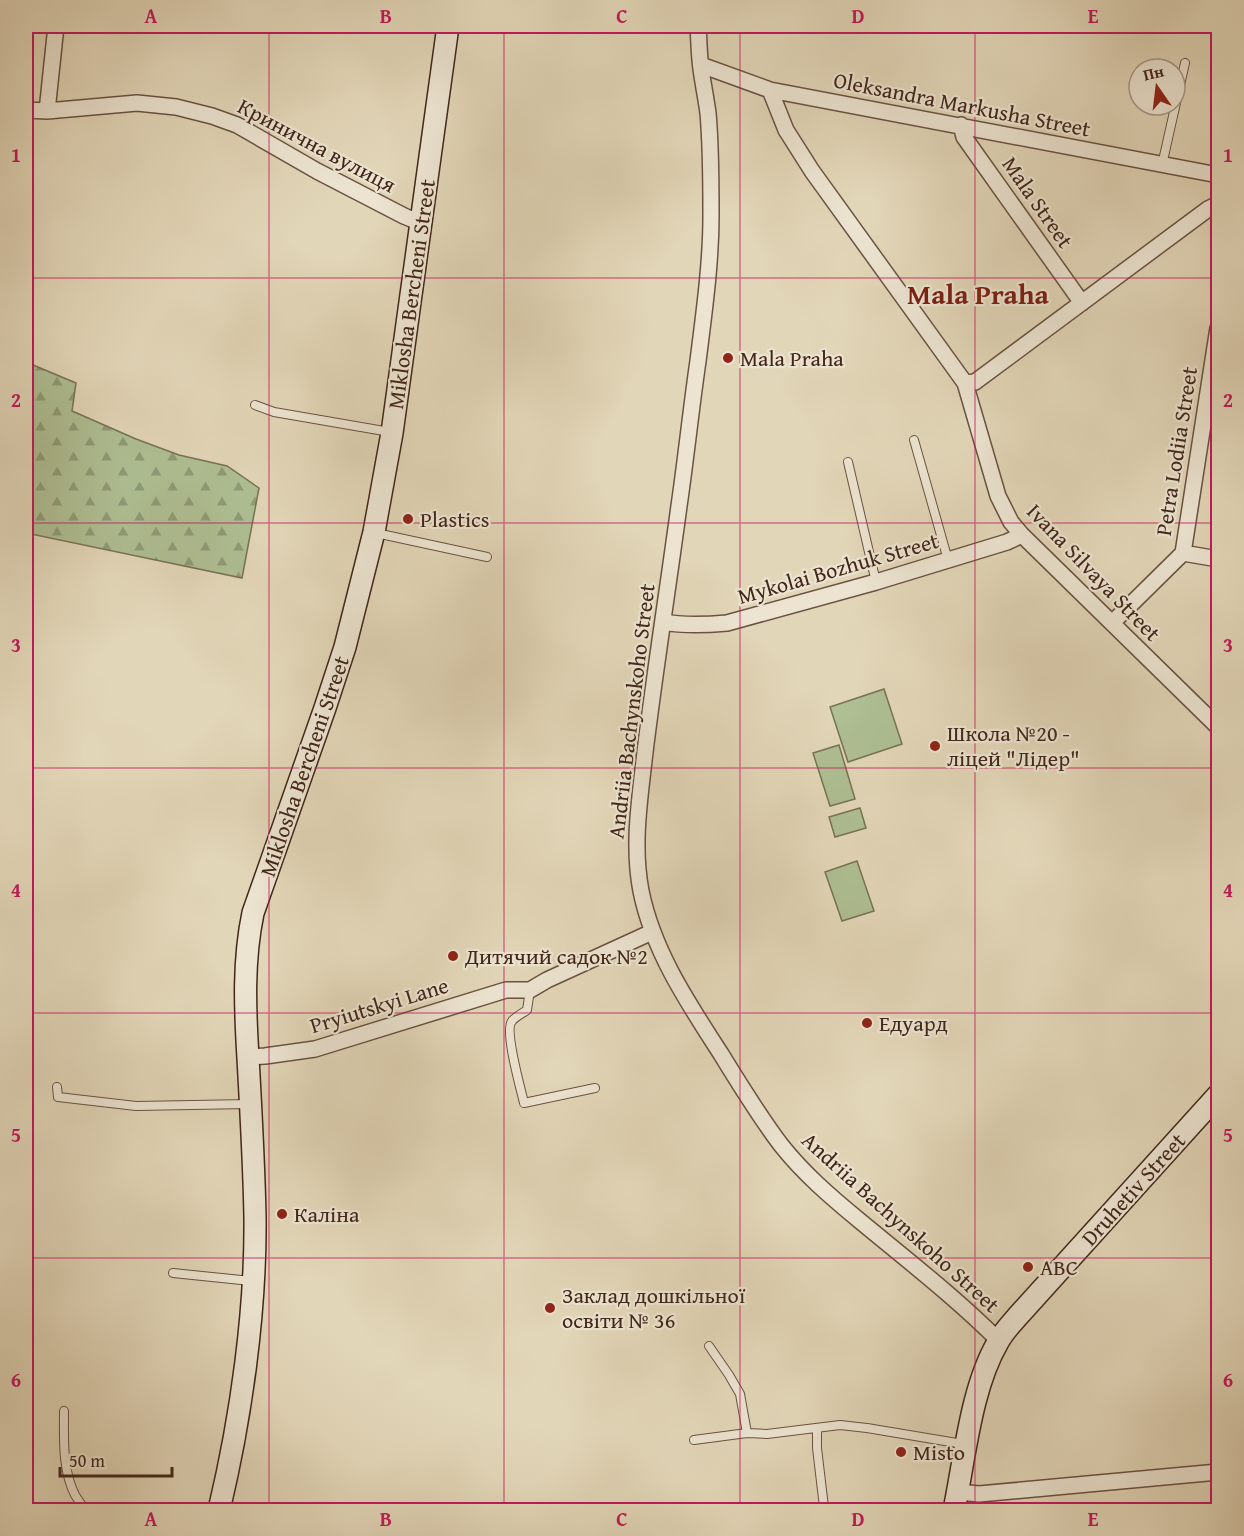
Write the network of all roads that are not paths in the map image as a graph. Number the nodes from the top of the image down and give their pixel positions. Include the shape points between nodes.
1 (56, 26) edge
2 (448, 26) edge
3 (698, 26) edge
4 (701, 65) junction
5 (770, 90) junction
6 (26, 110) edge
7 (47, 111) junction
8 (1173, 117) edge
9 (961, 125) junction
10 (1162, 165) junction
11 (1218, 175) edge
12 (1218, 204) edge
13 (421, 223) junction
14 (1082, 303) junction
15 (1218, 328) edge
16 (965, 383) junction
17 (255, 405) dead end
18 (392, 433) junction
19 (914, 440) dead end
20 (848, 462) dead end
21 (375, 532) junction
22 (1022, 535) junction
23 (1183, 553) junction
24 (487, 557) dead end
25 (1218, 559) edge
26 (948, 560) junction
27 (876, 582) junction
28 (663, 622) junction
29 (1112, 622) junction
30 (1218, 727) edge
31 (652, 932) junction
32 (530, 990) junction
33 (248, 1057) junction
34 (57, 1087) dead end
35 (595, 1088) dead end
36 (1218, 1095) edge
37 (251, 1104) junction
38 (173, 1273) dead end
39 (253, 1281) junction
40 (999, 1341) junction
41 (709, 1346) dead end
42 (64, 1411) dead end
43 (818, 1428) junction
44 (747, 1433) junction
45 (694, 1440) dead end
46 (967, 1444) junction
47 (1218, 1472) edge
48 (956, 1501) edge
49 (824, 1507) dead end
50 (85, 1510) edge
51 (219, 1510) edge

1 - 7 street
2 - 13 street, Miklosha Bercheni Street
3 - 4 street, Andriia Bachynskoho Street
4 - 5 street, Oleksandra Markusha Street
4 - 28 street, Andriia Bachynskoho Street via 708,113 711,220 703,318
5 - 9 street, Oleksandra Markusha Street
5 - 16 street, Ivana Silvaya Street via 786,130 812,171
6 - 7 street, Кринична вулиця
7 - 13 street, Кринична вулиця via 137,103 212,116 237,125
8 - 10 lane
9 - 10 street, Oleksandra Markusha Street
9 - 14 street, Mala Street via 964,137
10 - 11 street, Oleksandra Markusha Street
12 - 14 street
13 - 18 street, Miklosha Bercheni Street
14 - 16 street via 975,382
15 - 23 street, Petra Lodiia Street
16 - 22 street, Ivana Silvaya Street via 999,496
17 - 18 lane via 274,412
18 - 21 street, Miklosha Bercheni Street
19 - 26 lane
20 - 27 lane
21 - 24 lane
21 - 33 street, Miklosha Bercheni Street via 326,708 253,913 245,986
22 - 26 street, Mykolai Bozhuk Street
22 - 29 street, Ivana Silvaya Street
23 - 25 street
23 - 29 street, Petra Lodiia Street
26 - 27 street, Mykolai Bozhuk Street
27 - 28 street, Mykolai Bozhuk Street via 727,623
28 - 31 street, Andriia Bachynskoho Street via 636,843 640,886
29 - 30 street, Ivana Silvaya Street
31 - 32 street, Pryiutskyi Lane
31 - 40 street, Andriia Bachynskoho Street via 702,1025 783,1148 809,1177 939,1285
32 - 33 street, Pryiutskyi Lane via 506,990 315,1049
32 - 35 lane via 527,1010 511,1021 508,1028 525,1103
33 - 37 street, Miklosha Bercheni Street
34 - 37 lane via 58,1097 136,1106
36 - 40 street, Druhetiv Street
37 - 39 street, Miklosha Bercheni Street
38 - 39 lane
39 - 51 street, Miklosha Bercheni Street via 242,1386
40 - 46 street, Druhetiv Street via 977,1396
41 - 44 lane via 740,1394
42 - 50 lane via 68,1475
43 - 44 lane
43 - 46 lane via 840,1425
43 - 49 lane
44 - 45 lane
46 - 48 street, Druhetiv Street
47 - 48 street via 979,1494

